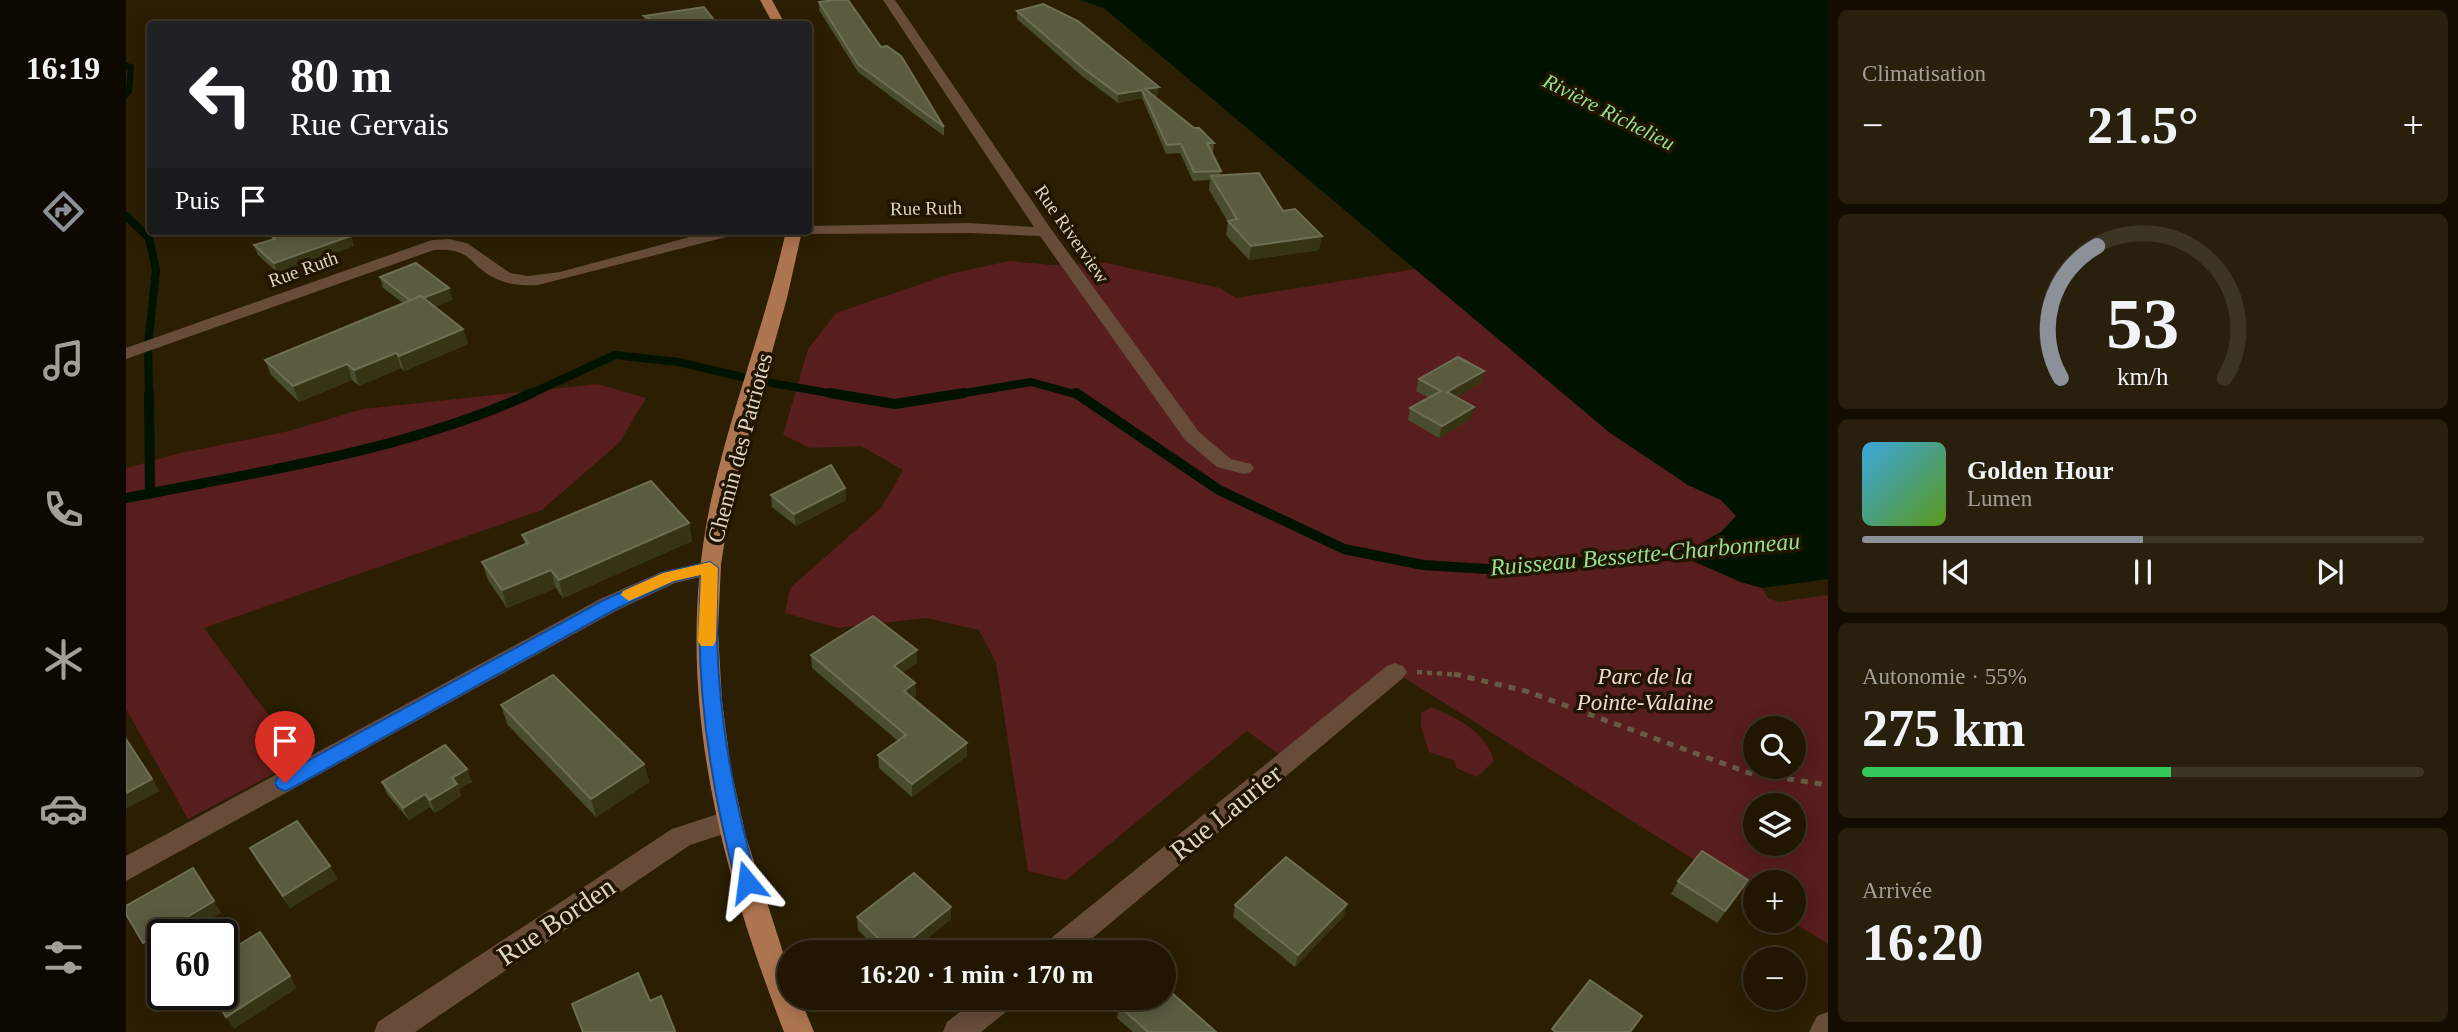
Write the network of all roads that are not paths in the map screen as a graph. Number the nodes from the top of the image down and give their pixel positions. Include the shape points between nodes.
1 (766, 0) edge
2 (889, 0) edge
3 (777, 21) edge
4 (812, 231) edge
5 (1045, 232) junction
6 (717, 235) edge
7 (793, 235) edge
8 (126, 354) edge
9 (1244, 468) dead end
10 (710, 568) junction
11 (1395, 672) road end
12 (730, 821) junction
13 (126, 869) edge
14 (1070, 940) edge
15 (985, 1010) edge
16 (1828, 1026) edge
17 (389, 1032) edge
18 (799, 1032) edge
19 (958, 1032) edge
20 (1824, 1032) edge

1 - 3 main road
2 - 5 street, Rue Riverview
4 - 5 street, Rue Ruth via 969,228
5 - 9 street, Rue Riverview via 1192,436 1224,463
6 - 8 street, Rue Ruth via 530,280 501,276 468,247 432,245
7 - 10 main road, Chemin des Patriotes via 722,495
10 - 12 main road, Chemin des Patriotes via 708,674
10 - 13 street via 669,577 608,605
11 - 14 street, Rue Laurier
12 - 17 street, Rue Borden via 681,837
12 - 18 main road, Chemin des Patriotes via 761,931
15 - 19 street
16 - 20 street

